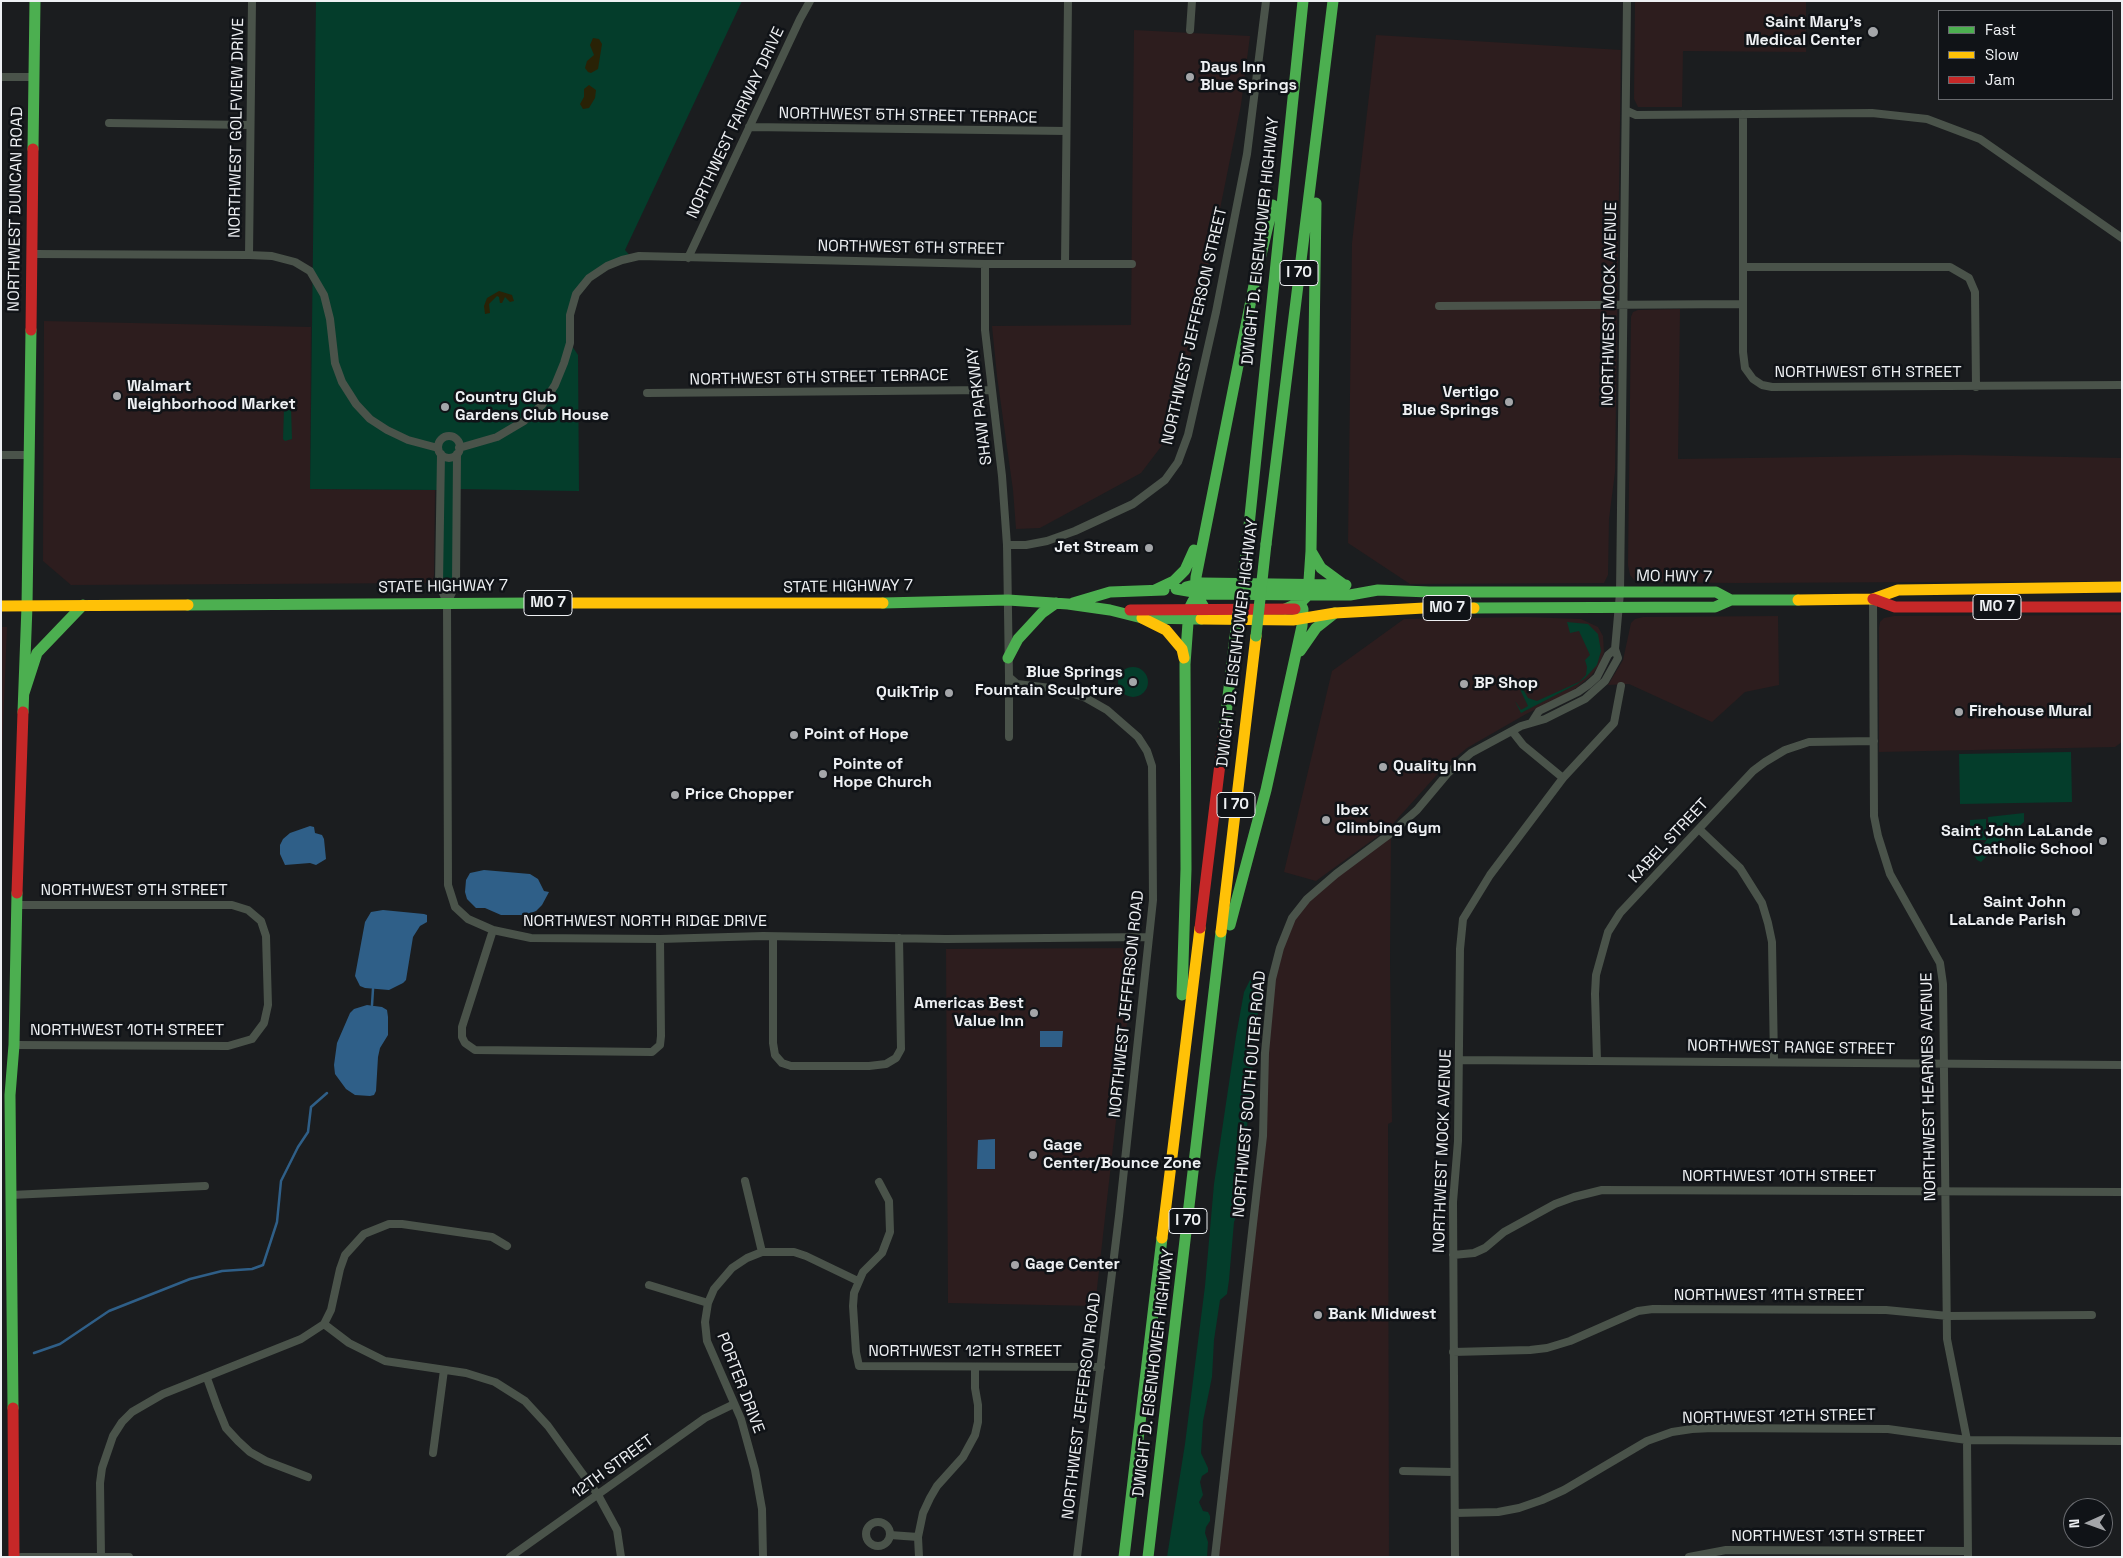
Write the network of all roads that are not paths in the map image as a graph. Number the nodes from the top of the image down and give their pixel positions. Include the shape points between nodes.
1 (35, 1) edge
2 (252, 1) edge
3 (810, 1) edge
4 (1068, 1) edge
5 (1192, 1) edge
6 (1266, 1) edge
7 (1303, 1) edge
8 (1333, 1) edge
9 (1627, 1) edge
10 (1190, 30) dead end
11 (1, 77) edge
12 (34, 77) junction
13 (1627, 111) junction
14 (1743, 114) junction
15 (109, 123) dead end
16 (250, 125) junction
17 (749, 127) junction
18 (1066, 132) junction
19 (1288, 142) junction
20 (1316, 144) junction
21 (2122, 238) edge
22 (33, 254) junction
23 (249, 255) junction
24 (688, 258) junction
25 (1066, 263) junction
26 (985, 264) junction
27 (1132, 264) dead end
28 (1743, 268) junction
29 (1624, 303) junction
30 (1742, 304) junction
31 (1439, 306) dead end
32 (2122, 385) edge
33 (1976, 387) junction
34 (991, 390) junction
35 (647, 394) dead end
36 (439, 451) junction
37 (458, 451) junction
38 (1, 455) edge
39 (28, 455) junction
40 (1202, 542) junction
41 (1007, 545) junction
42 (1311, 551) junction
43 (1344, 585) junction
44 (2122, 587) edge
45 (1155, 590) junction
46 (1378, 590) junction
47 (1198, 593) junction
48 (1620, 593) junction
49 (1873, 599) junction
50 (1008, 600) junction
51 (1303, 600) junction
52 (1731, 600) junction
53 (1056, 603) junction
54 (447, 604) junction
55 (1068, 604) junction
56 (83, 605) junction
57 (1, 606) edge
58 (27, 606) junction
59 (1619, 607) junction
60 (2122, 607) edge
61 (1205, 609) junction
62 (1110, 610) junction
63 (1335, 613) junction
64 (1189, 615) junction
65 (1142, 618) junction
66 (1008, 658) junction
67 (1294, 661) junction
68 (1185, 664) junction
69 (1009, 677) junction
70 (1621, 686) dead end
71 (24, 693) junction
72 (1512, 731) junction
73 (1009, 737) dead end
74 (1874, 741) junction
75 (1563, 778) junction
76 (1700, 830) junction
77 (17, 904) junction
78 (493, 930) junction
79 (266, 936) joint
80 (773, 937) junction
81 (1148, 937) junction
82 (899, 938) junction
83 (660, 939) junction
84 (1217, 975) junction
85 (14, 1045) junction
86 (466, 1046) junction
87 (459, 1051) dead end
88 (1460, 1060) junction
89 (1597, 1060) junction
90 (1774, 1061) junction
91 (1944, 1064) junction
92 (2122, 1065) edge
93 (1180, 1084) junction
94 (6, 1094) edge
95 (745, 1181) dead end
96 (879, 1182) dead end
97 (205, 1186) dead end
98 (1945, 1192) junction
99 (2122, 1192) edge
100 (12, 1195) junction
101 (507, 1246) dead end
102 (762, 1252) junction
103 (1453, 1255) junction
104 (858, 1282) junction
105 (649, 1286) dead end
106 (708, 1303) junction
107 (2092, 1315) dead end
108 (1948, 1316) junction
109 (324, 1324) junction
110 (1453, 1352) junction
111 (974, 1367) junction
112 (1101, 1367) junction
113 (444, 1370) junction
114 (207, 1378) junction
115 (734, 1404) junction
116 (1968, 1440) junction
117 (2122, 1441) edge
118 (433, 1453) dead end
119 (1403, 1471) dead end
120 (1453, 1472) junction
121 (308, 1477) dead end
122 (598, 1495) junction
123 (1455, 1513) junction
124 (890, 1535) dead end
125 (918, 1537) junction
126 (1968, 1554) edge
127 (101, 1556) edge
128 (14, 1557) edge
129 (21, 1557) edge
130 (129, 1557) edge
131 (510, 1557) edge
132 (621, 1557) edge
133 (763, 1557) edge
134 (919, 1557) edge
135 (1077, 1557) edge
136 (1124, 1557) edge
137 (1148, 1557) edge
138 (1215, 1557) edge
139 (1455, 1557) edge
140 (1689, 1557) edge

1 - 12 main road, NORTHWEST DUNCAN ROAD
2 - 16 street, NORTHWEST GOLFVIEW DRIVE
3 - 17 street, NORTHWEST FAIRWAY DRIVE
4 - 18 street
5 - 10 street
6 - 41 street, NORTHWEST JEFFERSON STREET via 1248,154 1192,420 1178,462 1165,480 1133,504 1075,531 1047,540
7 - 19 main road, DWIGHT D. EISENHOWER HIGHWAY / I 70
8 - 20 main road, DWIGHT D. EISENHOWER HIGHWAY / I 70
9 - 13 street, NORTHWEST MOCK AVENUE
11 - 12 street
12 - 22 main road, NORTHWEST DUNCAN ROAD
13 - 14 street via 1636,114
13 - 29 street, NORTHWEST MOCK AVENUE
14 - 21 street via 1872,112 1948,125 1980,139
14 - 28 street, NORTHWEST 6TH STREET
15 - 16 street
16 - 23 street, NORTHWEST GOLFVIEW DRIVE
17 - 18 street, NORTHWEST 5TH STREET TERRACE
17 - 24 street, NORTHWEST FAIRWAY DRIVE
18 - 25 street
19 - 40 main road via 1255,280
19 - 93 main road, DWIGHT D. EISENHOWER HIGHWAY / I 70, bridge via 1247,545
20 - 42 main road
20 - 84 main road, DWIGHT D. EISENHOWER HIGHWAY / I 70, bridge via 1286,374
22 - 23 street
22 - 39 main road, NORTHWEST DUNCAN ROAD
23 - 36 street via 295,262 310,271 324,295 342,382 356,404 387,430
24 - 26 street, NORTHWEST 6TH STREET
24 - 37 street, NORTHWEST 6TH STREET via 639,256 607,266 590,278 576,294 564,364 542,405 524,421 497,437
25 - 26 street, NORTHWEST 6TH STREET
25 - 27 street, NORTHWEST 6TH STREET
26 - 34 street, SHAW PARKWAY via 985,330
28 - 30 street, NORTHWEST 6TH STREET
28 - 33 street via 1950,267 1969,278 1975,292
29 - 30 street
29 - 31 street
29 - 48 street, NORTHWEST MOCK AVENUE
30 - 33 street, NORTHWEST 6TH STREET via 1745,368 1762,386
32 - 33 street, NORTHWEST 6TH STREET
34 - 35 street, NORTHWEST 6TH STREET TERRACE
34 - 41 street, SHAW PARKWAY
36 - 37 street via 447,458
36 - 37 street via 442,438 449,433 458,441
36 - 54 street via 439,583
37 - 54 street via 456,584
38 - 39 street
39 - 58 main road, NORTHWEST DUNCAN ROAD
40 - 45 main road via 1196,545 1185,570 1174,581
40 - 47 main road
41 - 50 street, SHAW PARKWAY
42 - 43 main road via 1321,568
42 - 51 main road
43 - 46 main road, MO 7
43 - 51 main road, MO 7
44 - 49 main road, MO 7 via 1898,590
45 - 47 main road, MO 7
45 - 55 main road, MO 7 via 1110,592
46 - 48 main road, MO HWY 7 / MO 7
46 - 51 main road, MO HWY 7 / MO 7
47 - 51 main road, MO 7
47 - 51 main road, MO 7 via 1202,583
47 - 61 main road
47 - 64 main road
48 - 52 main road, MO HWY 7 / MO 7 via 1716,592
48 - 59 street, NORTHWEST MOCK AVENUE
49 - 52 main road, MO 7
49 - 60 main road, MO 7 via 1895,607
49 - 74 street, NORTHWEST HEARNES AVENUE
50 - 53 main road, STATE HIGHWAY 7 / MO 7
50 - 54 main road, STATE HIGHWAY 7 / MO 7 via 812,604
50 - 66 street
51 - 61 main road, MO 7 via 1285,609
51 - 63 main road, MO 7
51 - 64 main road, MO 7 via 1293,620
51 - 67 main road
52 - 59 main road, MO HWY 7 / MO 7 via 1715,607
53 - 55 main road, STATE HIGHWAY 7 / MO 7
53 - 66 main road via 1018,639
54 - 56 main road, STATE HIGHWAY 7 / MO 7
54 - 78 street, NORTHWEST NORTH RIDGE DRIVE via 448,885 451,898 461,914
55 - 62 main road, MO 7
56 - 58 main road, STATE HIGHWAY 7 / MO 7
56 - 71 main road via 37,653
57 - 58 main road, MO 7
58 - 71 main road, NORTHWEST DUNCAN ROAD
59 - 63 main road, MO HWY 7 / MO 7 via 1424,608
59 - 72 street, NORTHWEST SOUTH OUTER ROAD via 1615,649 1618,658 1605,681 1575,704
61 - 64 main road, MO 7
62 - 64 main road, MO 7
62 - 65 main road, MO 7
63 - 67 main road via 1316,628
64 - 65 main road, MO 7
64 - 68 main road
65 - 68 main road via 1166,630 1176,640
66 - 69 street
67 - 84 main road via 1266,790
68 - 93 main road via 1186,870
69 - 73 street
69 - 81 street, NORTHWEST JEFFERSON ROAD via 1017,684 1059,689 1086,698 1122,722 1147,750 1153,787 1153,900
70 - 75 street, NORTHWEST MOCK AVENUE via 1614,723
71 - 77 main road, NORTHWEST DUNCAN ROAD
72 - 75 street via 1523,745
72 - 138 street, NORTHWEST SOUTH OUTER ROAD via 1478,748 1457,764 1396,830 1307,899 1292,918 1280,948 1272,979 1265,1053 1263,1136
74 - 76 street, KABEL STREET via 1809,742 1785,750 1753,771
74 - 91 street, NORTHWEST HEARNES AVENUE via 1874,816 1884,856 1890,874 1940,963
75 - 88 street, NORTHWEST MOCK AVENUE via 1490,875 1463,920
76 - 89 street, KABEL STREET via 1620,913 1608,932 1596,975
76 - 90 street via 1740,868 1762,903 1772,942
77 - 79 street, NORTHWEST 9TH STREET via 232,905 248,910 261,921
77 - 85 main road, NORTHWEST DUNCAN ROAD
78 - 83 street, NORTHWEST NORTH RIDGE DRIVE via 531,938
78 - 86 street via 462,1027
79 - 85 street, NORTHWEST 10TH STREET via 268,1005 264,1022 252,1038 228,1046
80 - 82 street, NORTHWEST NORTH RIDGE DRIVE
80 - 82 street via 773,1042 775,1055 782,1063 791,1066 869,1066 886,1064 896,1058 901,1049
80 - 83 street, NORTHWEST NORTH RIDGE DRIVE
81 - 82 street, NORTHWEST NORTH RIDGE DRIVE
81 - 112 street, NORTHWEST JEFFERSON ROAD
83 - 86 street via 660,1051 475,1050
84 - 137 main road, DWIGHT D. EISENHOWER HIGHWAY / I 70
85 - 94 main road, NORTHWEST DUNCAN ROAD
86 - 87 street
88 - 89 street, NORTHWEST RANGE STREET
88 - 103 street, NORTHWEST MOCK AVENUE
89 - 90 street, NORTHWEST RANGE STREET
90 - 91 street, NORTHWEST RANGE STREET
91 - 92 street, NORTHWEST RANGE STREET
91 - 98 street, NORTHWEST HEARNES AVENUE
93 - 136 main road, DWIGHT D. EISENHOWER HIGHWAY / I 70
94 - 100 main road, NORTHWEST DUNCAN ROAD
95 - 102 street
96 - 104 street via 889,1201 890,1232 882,1253 863,1272
97 - 100 street
98 - 99 street, NORTHWEST 10TH STREET
98 - 103 street, NORTHWEST 10TH STREET via 1602,1190 1555,1204 1474,1253
98 - 108 street, NORTHWEST HEARNES AVENUE
100 - 128 main road, NORTHWEST DUNCAN ROAD
101 - 109 street via 492,1237 402,1224 376,1228 364,1234 345,1255 331,1310
102 - 104 street, PORTER DRIVE via 794,1252
102 - 106 street, PORTER DRIVE via 732,1268
103 - 110 street, NORTHWEST MOCK AVENUE
104 - 111 street, NORTHWEST 12TH STREET via 853,1306 859,1366
105 - 106 street
106 - 115 street, PORTER DRIVE via 707,1341
107 - 108 street, NORTHWEST 11TH STREET
108 - 110 street, NORTHWEST 11TH STREET via 1886,1310 1638,1311 1547,1348
108 - 116 street, NORTHWEST HEARNES AVENUE via 1950,1358
109 - 113 street via 350,1343 385,1361
109 - 114 street via 301,1340
110 - 120 street, NORTHWEST MOCK AVENUE
111 - 112 street, NORTHWEST 12TH STREET
111 - 125 street via 978,1405 975,1435 963,1457 930,1498
112 - 135 street, NORTHWEST JEFFERSON ROAD
113 - 118 street
113 - 122 street via 488,1380 525,1400
114 - 121 street via 226,1428 238,1442 250,1452
114 - 127 street via 146,1403 132,1412 113,1436 104,1459 100,1483
115 - 122 street, 12TH STREET via 705,1418
115 - 133 street, PORTER DRIVE via 744,1429 759,1489
116 - 117 street, NORTHWEST 12TH STREET
116 - 123 street, NORTHWEST 12TH STREET via 1888,1429 1713,1428 1672,1432 1632,1449 1542,1500 1498,1512
116 - 126 street, NORTHWEST HEARNES AVENUE
119 - 120 street
120 - 123 street, NORTHWEST MOCK AVENUE
122 - 131 street, 12TH STREET
122 - 132 street via 617,1530
123 - 139 street, NORTHWEST MOCK AVENUE
124 - 125 street
125 - 134 street
126 - 140 street, NORTHWEST 13TH STREET via 1726,1550
127 - 129 street
127 - 130 street

